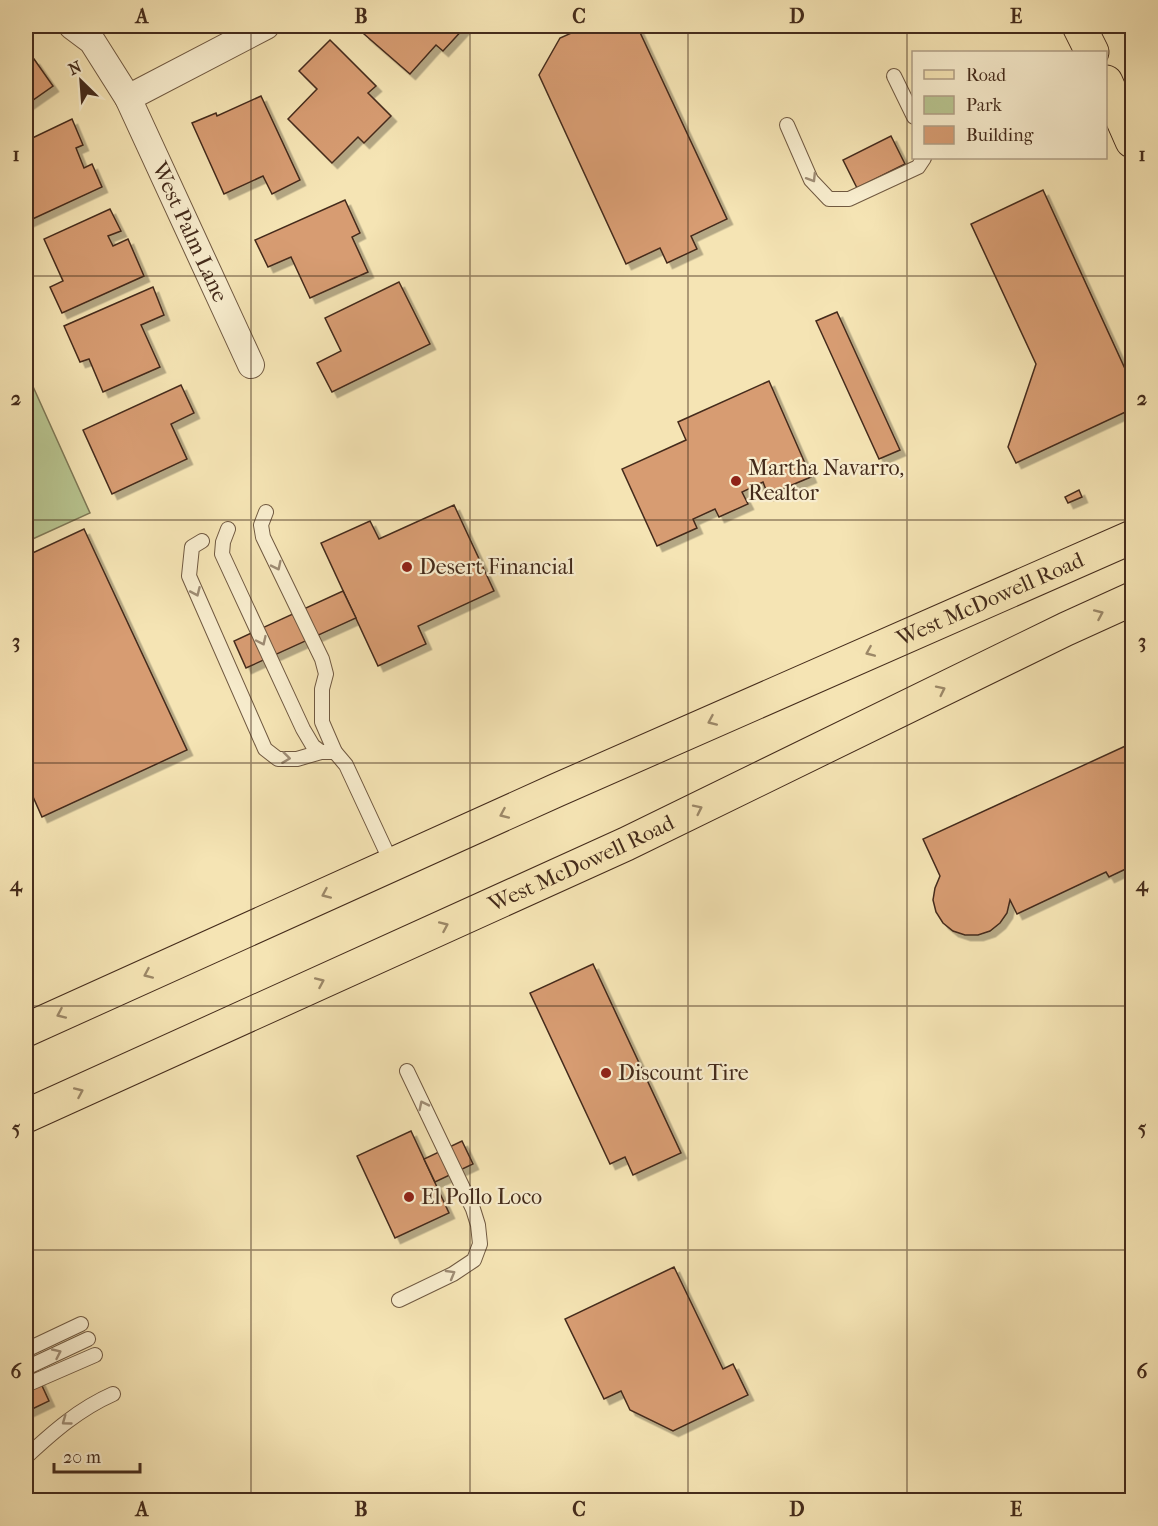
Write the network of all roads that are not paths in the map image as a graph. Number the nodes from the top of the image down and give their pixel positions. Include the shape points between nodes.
1 (72, 26) edge
2 (266, 26) edge
3 (1079, 26) edge
4 (1092, 51) edge
5 (894, 76) dead end
6 (1107, 84) edge
7 (128, 98) junction
8 (912, 113) edge
9 (787, 125) dead end
10 (1132, 141) edge
11 (923, 159) edge
12 (251, 365) dead end
13 (266, 512) dead end
14 (228, 529) dead end
15 (1132, 537) edge
16 (202, 541) dead end
17 (1132, 599) edge
18 (328, 752) junction
19 (392, 864) junction
20 (26, 1030) edge
21 (407, 1071) dead end
22 (26, 1116) edge
23 (399, 1300) dead end
24 (81, 1324) dead end
25 (88, 1339) dead end
26 (26, 1350) edge
27 (95, 1355) dead end
28 (26, 1368) edge
29 (26, 1385) edge
30 (113, 1394) dead end
31 (26, 1457) edge

1 - 7 street, West Palm Lane via 92,42
2 - 7 street
3 - 4 main road
5 - 8 lane
6 - 10 main road
7 - 12 street, West Palm Lane
9 -> 11 lane via 811,180 829,199 849,199 918,167
13 -> 18 lane via 262,537 326,674 322,722
14 -> 18 lane via 222,554 303,729 313,746
15 -> 19 main road, West McDowell Road
16 -> 18 lane via 192,547 189,576 265,749 278,759
22 -> 17 main road, West McDowell Road via 626,843
18 - 19 lane via 346,765
19 -> 20 main road, West McDowell Road
23 -> 21 lane via 474,1260 480,1244 473,1209
24 - 26 lane
28 -> 25 lane
27 - 29 lane
30 -> 31 lane via 72,1417

